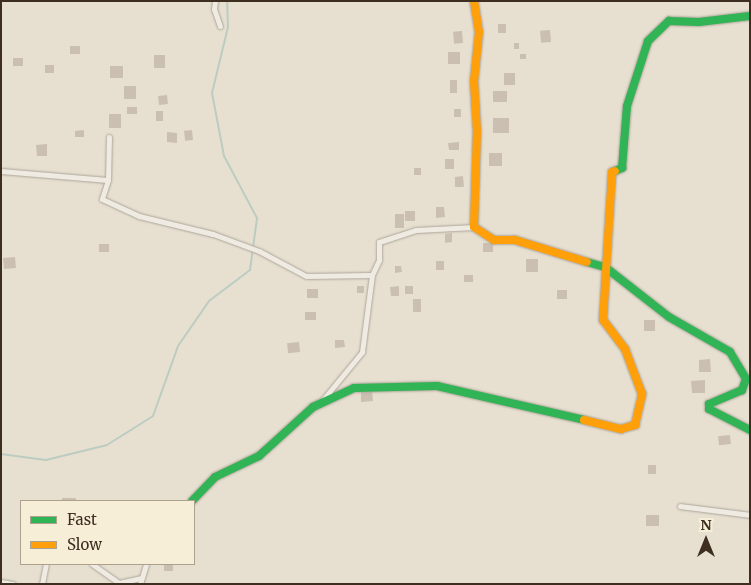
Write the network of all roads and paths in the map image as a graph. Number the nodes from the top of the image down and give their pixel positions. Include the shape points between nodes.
1 (215, 1) edge
2 (474, 1) edge
3 (750, 16) edge
4 (220, 26) dead end
5 (110, 137) dead end
6 (1, 171) edge
7 (108, 180) junction
8 (474, 227) junction
9 (605, 266) junction
10 (372, 275) junction
11 (320, 404) junction
12 (750, 430) edge
13 (193, 500) edge
14 (680, 506) dead end
15 (750, 515) edge
16 (46, 565) edge
17 (93, 565) edge
18 (146, 565) edge
19 (141, 578) junction
20 (1, 582) edge
21 (13, 584) edge
22 (42, 584) edge
23 (140, 584) edge

1 - 4 street via 214,9
2 - 8 street via 479,32 474,81 477,131
3 - 9 street via 699,22 669,21 648,41 627,106 622,168 612,172
5 - 7 street
6 - 7 street
7 - 10 street via 102,198 139,216 213,234 259,250 306,276
8 - 9 street via 494,240 515,240
8 - 10 street via 416,230 379,242 379,260
9 - 11 street via 603,320 626,349 642,394 635,425 621,429 437,386 354,388
9 - 12 street via 669,318 698,331 730,352 746,379 742,390 709,404 709,409
10 - 11 street via 362,352
11 - 13 street via 259,456 216,478
14 - 15 street
16 - 22 street
17 - 19 street via 119,583
18 - 19 street
19 - 23 street
20 - 21 street

